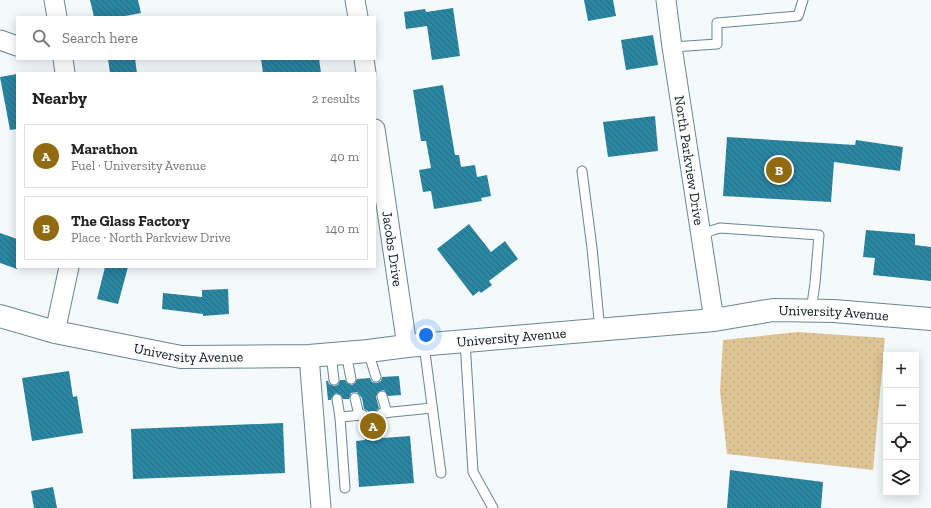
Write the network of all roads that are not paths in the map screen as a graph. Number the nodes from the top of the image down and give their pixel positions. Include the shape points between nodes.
1 (54, 0) edge
2 (355, 0) edge
3 (666, 0) edge
4 (803, 0) edge
5 (57, 16) edge
6 (358, 16) edge
7 (0, 40) edge
8 (16, 46) edge
9 (672, 47) junction
10 (364, 60) edge
11 (366, 72) edge
12 (376, 134) edge
13 (582, 171) dead end
14 (701, 234) junction
15 (70, 268) edge
16 (811, 311) junction
17 (0, 316) edge
18 (931, 319) edge
19 (714, 320) junction
20 (600, 330) junction
21 (55, 332) junction
22 (465, 341) junction
23 (415, 345) junction
24 (368, 351) junction
25 (338, 353) junction
26 (309, 356) junction
27 (376, 377) dead end
28 (351, 379) dead end
29 (334, 380) dead end
30 (382, 396) dead end
31 (355, 398) dead end
32 (337, 400) dead end
33 (432, 408) junction
34 (340, 417) junction
35 (441, 473) dead end
36 (344, 488) dead end
37 (321, 508) edge
38 (493, 508) edge

1 - 5 street
2 - 6 street
3 - 9 street, North Parkview Drive
4 - 9 lane via 798,16 717,23 717,44
7 - 8 street
9 - 14 street, North Parkview Drive
10 - 11 street
12 - 23 street, Jacobs Drive
13 - 20 lane
14 - 16 lane via 720,228 819,235
14 - 19 street, North Parkview Drive
15 - 21 street
16 - 18 street, University Avenue
16 - 19 street, University Avenue via 773,310
17 - 21 street, University Avenue
19 - 20 street, University Avenue
20 - 22 street, University Avenue
21 - 26 street, University Avenue via 182,357
22 - 23 street, University Avenue
22 - 38 lane via 474,472
23 - 24 street, University Avenue
23 - 33 lane
24 - 25 street, University Avenue
24 - 27 lane
25 - 26 street, University Avenue
25 - 28 lane
25 - 29 lane
26 - 37 street
30 - 33 lane via 384,413
31 - 34 lane via 361,415
32 - 34 lane
33 - 35 lane
34 - 36 lane

